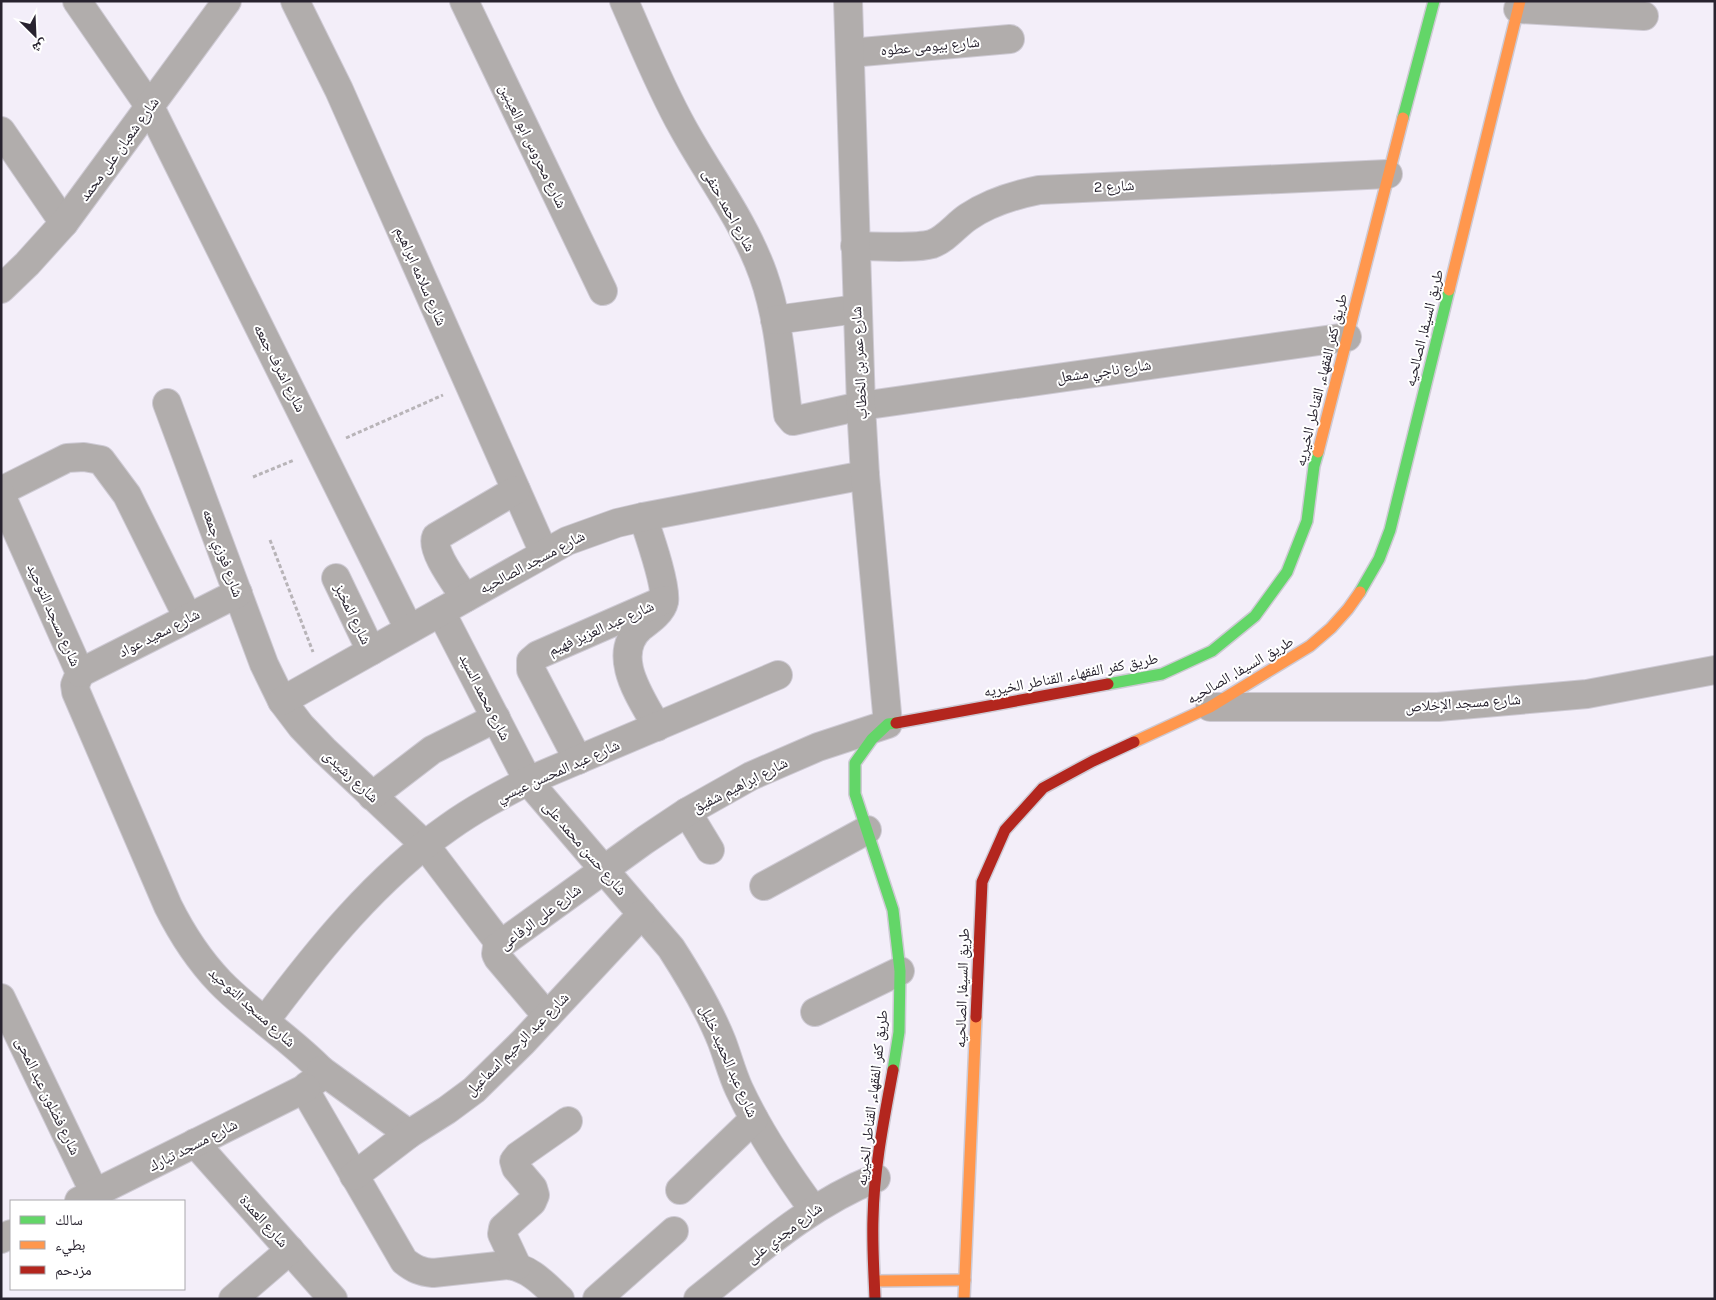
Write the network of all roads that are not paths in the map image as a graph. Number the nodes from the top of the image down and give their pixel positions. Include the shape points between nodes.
1 (77, 1) edge
2 (227, 1) edge
3 (295, 1) edge
4 (464, 1) edge
5 (624, 1) edge
6 (848, 1) edge
7 (1434, 1) edge
8 (1519, 5) edge
9 (1644, 16) dead end
10 (1010, 39) dead end
11 (850, 53) junction
12 (150, 107) junction
13 (1, 131) edge
14 (1388, 174) junction
15 (64, 223) junction
16 (855, 246) junction
17 (1, 289) edge
18 (603, 291) dead end
19 (857, 309) junction
20 (775, 320) junction
21 (1347, 337) junction
22 (167, 403) dead end
23 (861, 406) junction
24 (865, 475) junction
25 (516, 490) junction
26 (1, 491) edge
27 (1, 495) edge
28 (644, 517) junction
29 (544, 553) junction
30 (336, 578) dead end
31 (238, 593) junction
32 (465, 598) junction
33 (664, 600) junction
34 (441, 612) junction
35 (188, 618) junction
36 (409, 629) junction
37 (371, 651) junction
38 (1715, 670) edge
39 (80, 673) junction
40 (778, 675) dead end
41 (282, 701) junction
42 (1210, 707) junction
43 (496, 718) junction
44 (888, 724) junction
45 (657, 726) junction
46 (578, 760) junction
47 (528, 781) junction
48 (372, 796) junction
49 (687, 812) junction
50 (867, 830) junction
51 (425, 845) junction
52 (710, 850) dead end
53 (604, 870) junction
54 (764, 886) dead end
55 (642, 914) junction
56 (500, 944) junction
57 (900, 971) junction
58 (1, 998) edge
59 (815, 1012) dead end
60 (547, 1016) junction
61 (265, 1021) junction
62 (314, 1079) junction
63 (754, 1119) junction
64 (568, 1121) dead end
65 (409, 1134) junction
66 (195, 1143) junction
67 (354, 1176) junction
68 (876, 1178) junction
69 (680, 1190) dead end
70 (87, 1197) edge
71 (813, 1209) junction
72 (674, 1231) dead end
73 (290, 1250) junction
74 (517, 1266) junction
75 (965, 1280) junction
76 (875, 1281) junction
77 (233, 1299) edge
78 (333, 1299) edge
79 (560, 1299) edge
80 (597, 1299) edge
81 (698, 1299) edge
82 (875, 1299) edge
83 (964, 1299) edge

1 - 12 street, شارع اشرف جمعه
2 - 12 street, شارع شعبان على محمد
3 - 25 street, شارع سلامه ابراهيم via 339,90
4 - 18 street, شارع محروس ابو العينين
5 - 20 street, شارع احمد حنفى via 682,128 749,239
6 - 11 street, شارع عمر بن الخطاب
7 - 14 street, طريق كفر الفقهاء, القناطر الخيريه
8 - 9 street
8 - 42 street, طريق السيفا, الصالحيه via 1390,530 1379,559 1348,609 1310,646
10 - 11 street, شارع بيومى عطوه
11 - 16 street, شارع عمر بن الخطاب
12 - 15 street, شارع شعبان على محمد
12 - 36 street, شارع اشرف جمعه
13 - 15 street
14 - 16 street, شارع 2 via 1039,190 990,204 929,244
14 - 21 street, طريق كفر الفقهاء, القناطر الخيريه
15 - 17 street, شارع شعبان على محمد
16 - 19 street, شارع عمر بن الخطاب
19 - 20 street
19 - 23 street, شارع عمر بن الخطاب
20 - 23 street, شارع احمد حنفى via 791,420
21 - 23 street, شارع ناجي مشعل
21 - 44 street, طريق كفر الفقهاء, القناطر الخيريه via 1314,466 1307,521 1287,572 1254,616 1212,651 1162,674
22 - 31 street, شارع فوزي جمعه
23 - 24 street, شارع عمر بن الخطاب
24 - 28 street, شارع مسجد الصالحيه
24 - 44 street, شارع عمر بن الخطاب
25 - 29 street, شارع سلامه ابراهيم
25 - 32 street via 442,532 434,541 438,555
26 - 35 street via 67,458 101,460 127,495
27 - 39 street, شارع مسجد التوحيد
28 - 29 street, شارع مسجد الصالحيه via 592,531
28 - 33 street
29 - 32 street, شارع مسجد الصالحيه
30 - 37 street, شارع المخبز
31 - 35 street, شارع سعيد عواد
31 - 41 street, شارع فوزي جمعه via 264,664
32 - 34 street, شارع مسجد الصالحيه
33 - 45 street via 628,646 628,668
33 - 46 street, شارع عبد العزيز فهيم via 538,655 531,661 531,670
34 - 36 street, شارع مسجد الصالحيه
34 - 43 street, شارع محمد السيد
35 - 39 street, شارع سعيد عواد
36 - 37 street, شارع مسجد الصالحيه
37 - 41 street, شارع مسجد الصالحيه
38 - 42 street, شارع مسجد الإخلاص via 1587,694 1438,707
39 - 61 street, شارع مسجد التوحيد via 75,684 76,692 182,934 221,983
40 - 45 street, شارع عبد المحسن عيسي
41 - 48 street, شارع رشيدى via 301,726
42 - 75 street, طريق السيفا, الصالحيه via 1043,788 1005,830 982,882
43 - 47 street, شارع محمد السيد
43 - 48 street via 432,750
44 - 49 street, شارع ابراهيم شفيق via 818,747 751,776
44 - 50 street, طريق كفر الفقهاء, القناطر الخيريه via 872,739 855,763 855,794
45 - 46 street, شارع عبد المحسن عيسي
46 - 47 street, شارع عبد المحسن عيسي
47 - 51 street, شارع عبد المحسن عيسي via 475,810
47 - 53 street, شارع حسن محمد على
48 - 51 street, شارع رشيدى
49 - 52 street
49 - 53 street, شارع ابراهيم شفيق
50 - 54 street
50 - 57 street, طريق كفر الفقهاء, القناطر الخيريه via 893,910
51 - 56 street, شارع رشيدى
51 - 61 street, شارع عبد المحسن عيسي via 356,911
53 - 55 street, شارع حسن محمد على
53 - 56 street, شارع على الرفاعى
55 - 60 street, شارع عبد الرحيم اسماعيل
55 - 63 street, شارع عبد الحميد خليل via 672,948 702,999
56 - 60 street, شارع على الرفاعى via 496,950 498,958
57 - 59 street
57 - 68 street, طريق كفر الفقهاء, القناطر الخيريه via 899,1032
58 - 70 street, شارع فضلون عبد المحى
60 - 65 street, شارع عبد الرحيم اسماعيل via 474,1090
61 - 62 street, شارع مسجد التوحيد
62 - 65 street
62 - 66 street, شارع مسجد تبارك
62 - 67 street, شارع مسجد التوحيد via 307,1094
63 - 69 street
63 - 71 street, شارع عبد الحميد خليل via 771,1150
64 - 74 street via 514,1161 535,1195 532,1202 502,1231
65 - 67 street, شارع عبد الرحيم اسماعيل
66 - 70 street, شارع مسجد تبارك
66 - 73 street, شارع العمدة
67 - 74 street, شارع مسجد التوحيد via 404,1262 413,1268 433,1273
68 - 71 street, شارع مجدي على via 854,1186
68 - 76 street, طريق كفر الفقهاء, القناطر الخيريه via 873,1218
71 - 81 street, شارع مجدي على
72 - 80 street
73 - 77 street
73 - 78 street, شارع العمدة
74 - 79 street via 534,1275
75 - 76 street
75 - 83 street, طريق السيفا, الصالحيه
76 - 82 street, طريق كفر الفقهاء, القناطر الخيريه

